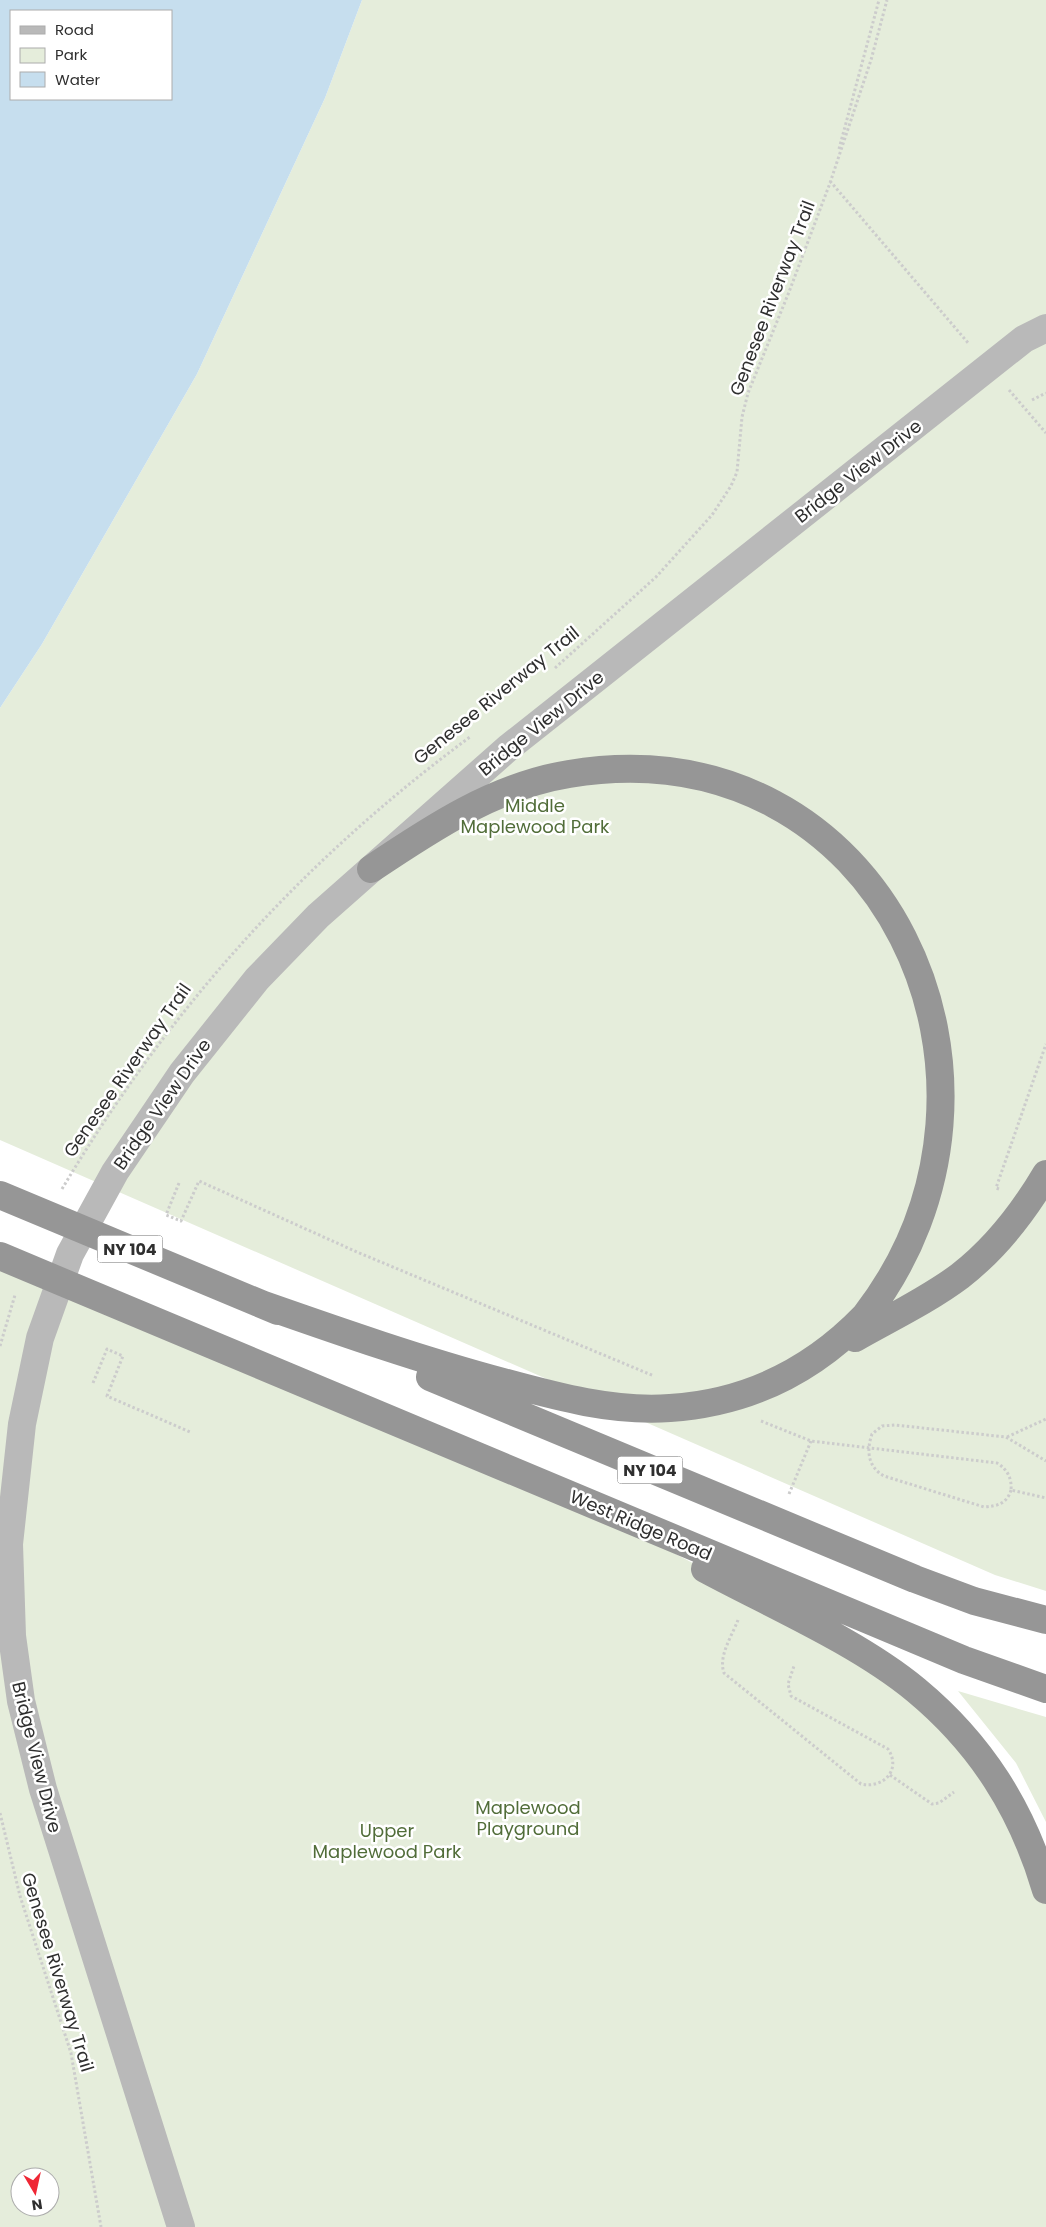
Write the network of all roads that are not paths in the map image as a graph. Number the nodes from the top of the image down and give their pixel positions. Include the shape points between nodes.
1 (1046, 328) edge
2 (371, 869) junction
3 (1046, 1174) edge
4 (0, 1195) edge
5 (0, 1256) edge
6 (261, 1304) junction
7 (795, 1373) junction
8 (510, 1470) junction
9 (1046, 1620) edge
10 (1046, 1689) edge
11 (1046, 1890) edge
12 (181, 2227) edge

1 - 2 street, Bridge View Drive via 1024,339 552,712
2 - 7 highway via 446,821 516,787 566,774 640,768 712,777 784,806 835,838 887,889 922,942 946,1002 959,1088 952,1157 944,1191 931,1222 898,1277 852,1329
2 - 12 street, Bridge View Drive via 298,936 236,1003 182,1073 115,1172 70,1254 50,1306 35,1360 21,1434 11,1515 9,1576 12,1636 21,1701 51,1817
3 - 7 highway via 1001,1237 960,1275 928,1297
4 - 6 highway, NY 104
5 - 8 highway, West Ridge Road
6 - 7 highway via 469,1373 600,1405 645,1409 712,1404 763,1388
6 - 9 highway, NY 104 via 862,1558 974,1601
8 - 10 highway, West Ridge Road via 964,1660
8 - 11 highway via 834,1638 916,1690 964,1737 1002,1788 1030,1839

